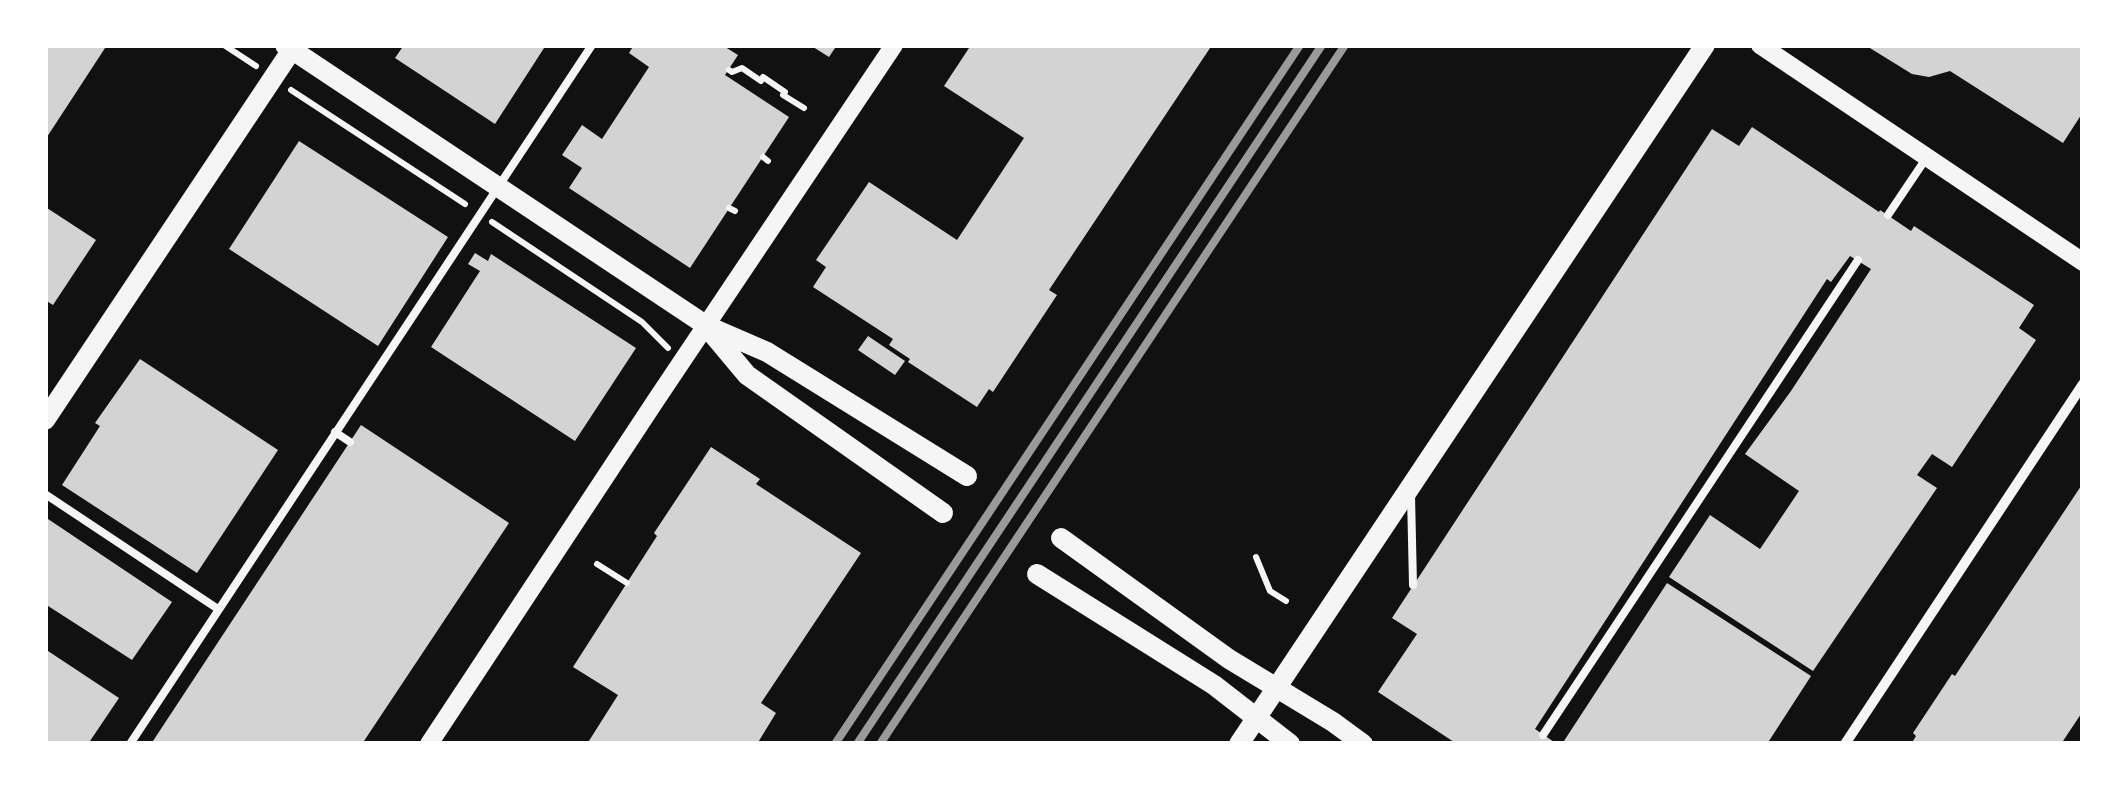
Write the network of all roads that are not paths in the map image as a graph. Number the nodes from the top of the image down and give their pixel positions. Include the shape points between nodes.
1 (592, 45) edge
2 (894, 45) edge
3 (1705, 45) edge
4 (1760, 45) edge
5 (290, 47) edge
6 (1926, 157) junction
7 (498, 186) junction
8 (1888, 216) dead end
9 (1858, 260) dead end
10 (2083, 262) edge
11 (707, 326) junction
12 (2083, 384) edge
13 (45, 420) edge
14 (335, 432) junction
15 (350, 442) dead end
16 (967, 476) dead end
17 (1411, 484) junction
18 (45, 494) edge
19 (944, 512) dead end
20 (1061, 538) dead end
21 (1037, 574) dead end
22 (1414, 581) dead end
23 (218, 609) junction
24 (1276, 687) junction
25 (1257, 718) junction
26 (1543, 735) dead end
27 (130, 744) edge
28 (429, 744) edge
29 (1240, 744) edge
30 (1290, 744) edge
31 (1363, 744) edge
32 (1845, 744) edge

1 - 7 lane
2 - 11 street
3 - 17 main road
4 - 6 street
5 - 7 main road
5 - 13 main road
6 - 8 lane
6 - 10 street
7 - 11 main road
7 - 14 lane
9 - 26 lane
11 - 16 main road via 767,352
11 - 19 main road via 747,375
11 - 28 street
12 - 32 street
14 - 15 lane
14 - 23 lane
17 - 22 lane
17 - 24 main road
18 - 23 lane
20 - 24 main road
21 - 25 main road
23 - 27 lane
24 - 25 main road
24 - 31 main road
25 - 29 main road
25 - 30 main road

